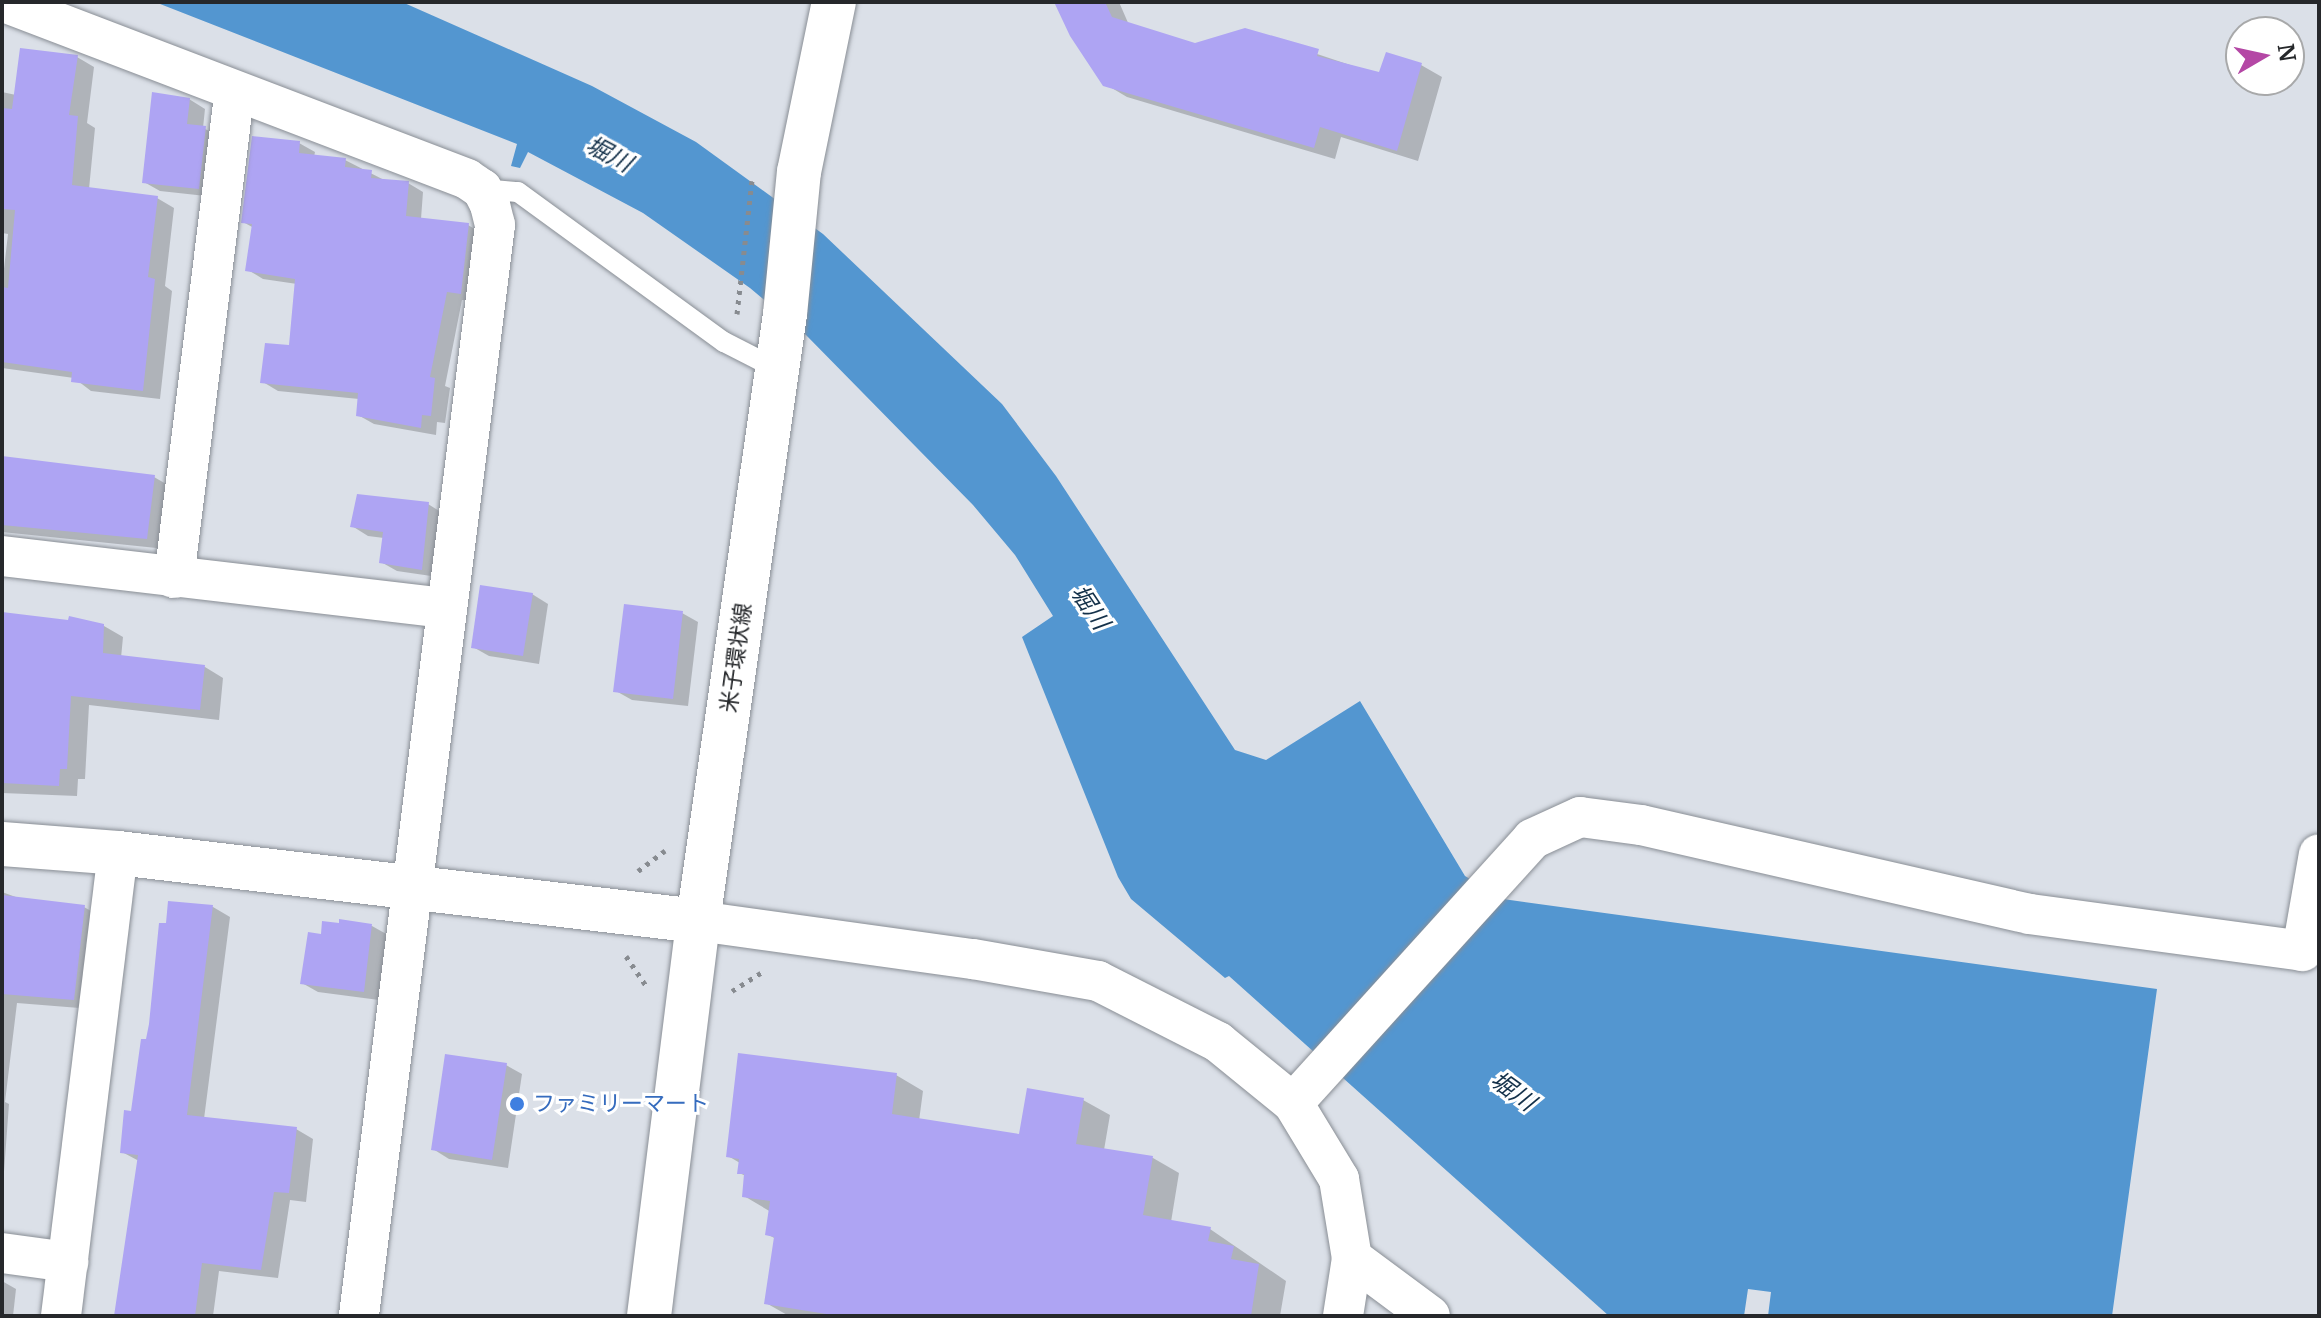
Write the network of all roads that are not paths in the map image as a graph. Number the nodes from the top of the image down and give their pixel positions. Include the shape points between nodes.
1 (4, 2) edge
2 (834, 2) edge
3 (234, 93) junction
4 (482, 189) junction
5 (760, 361) junction
6 (2, 556) edge
7 (174, 578) junction
8 (445, 608) junction
9 (2, 844) edge
10 (118, 853) junction
11 (2319, 854) edge
12 (413, 888) junction
13 (698, 921) junction
14 (1306, 1089) junction
15 (2, 1253) edge
16 (1352, 1258) junction
17 (68, 1262) junction
18 (61, 1316) edge
19 (359, 1316) edge
20 (649, 1316) edge
21 (1343, 1316) edge
22 (1430, 1316) edge

1 - 3 street
2 - 5 main road, 米子環状線 via 799,172 785,314
3 - 4 street
3 - 7 street
4 - 5 lane via 518,192
4 - 8 street via 495,225
5 - 13 main road, 米子環状線
6 - 7 street
7 - 8 street
8 - 12 street
9 - 10 main road
10 - 12 main road
10 - 17 street
11 - 14 street via 2302,951 2030,914 1641,825 1580,817 1532,839
12 - 13 main road
12 - 19 street
13 - 14 street via 1098,981
13 - 20 main road, 米子環状線
14 - 16 street via 1339,1179
15 - 17 street
16 - 21 street
16 - 22 street
17 - 18 street

